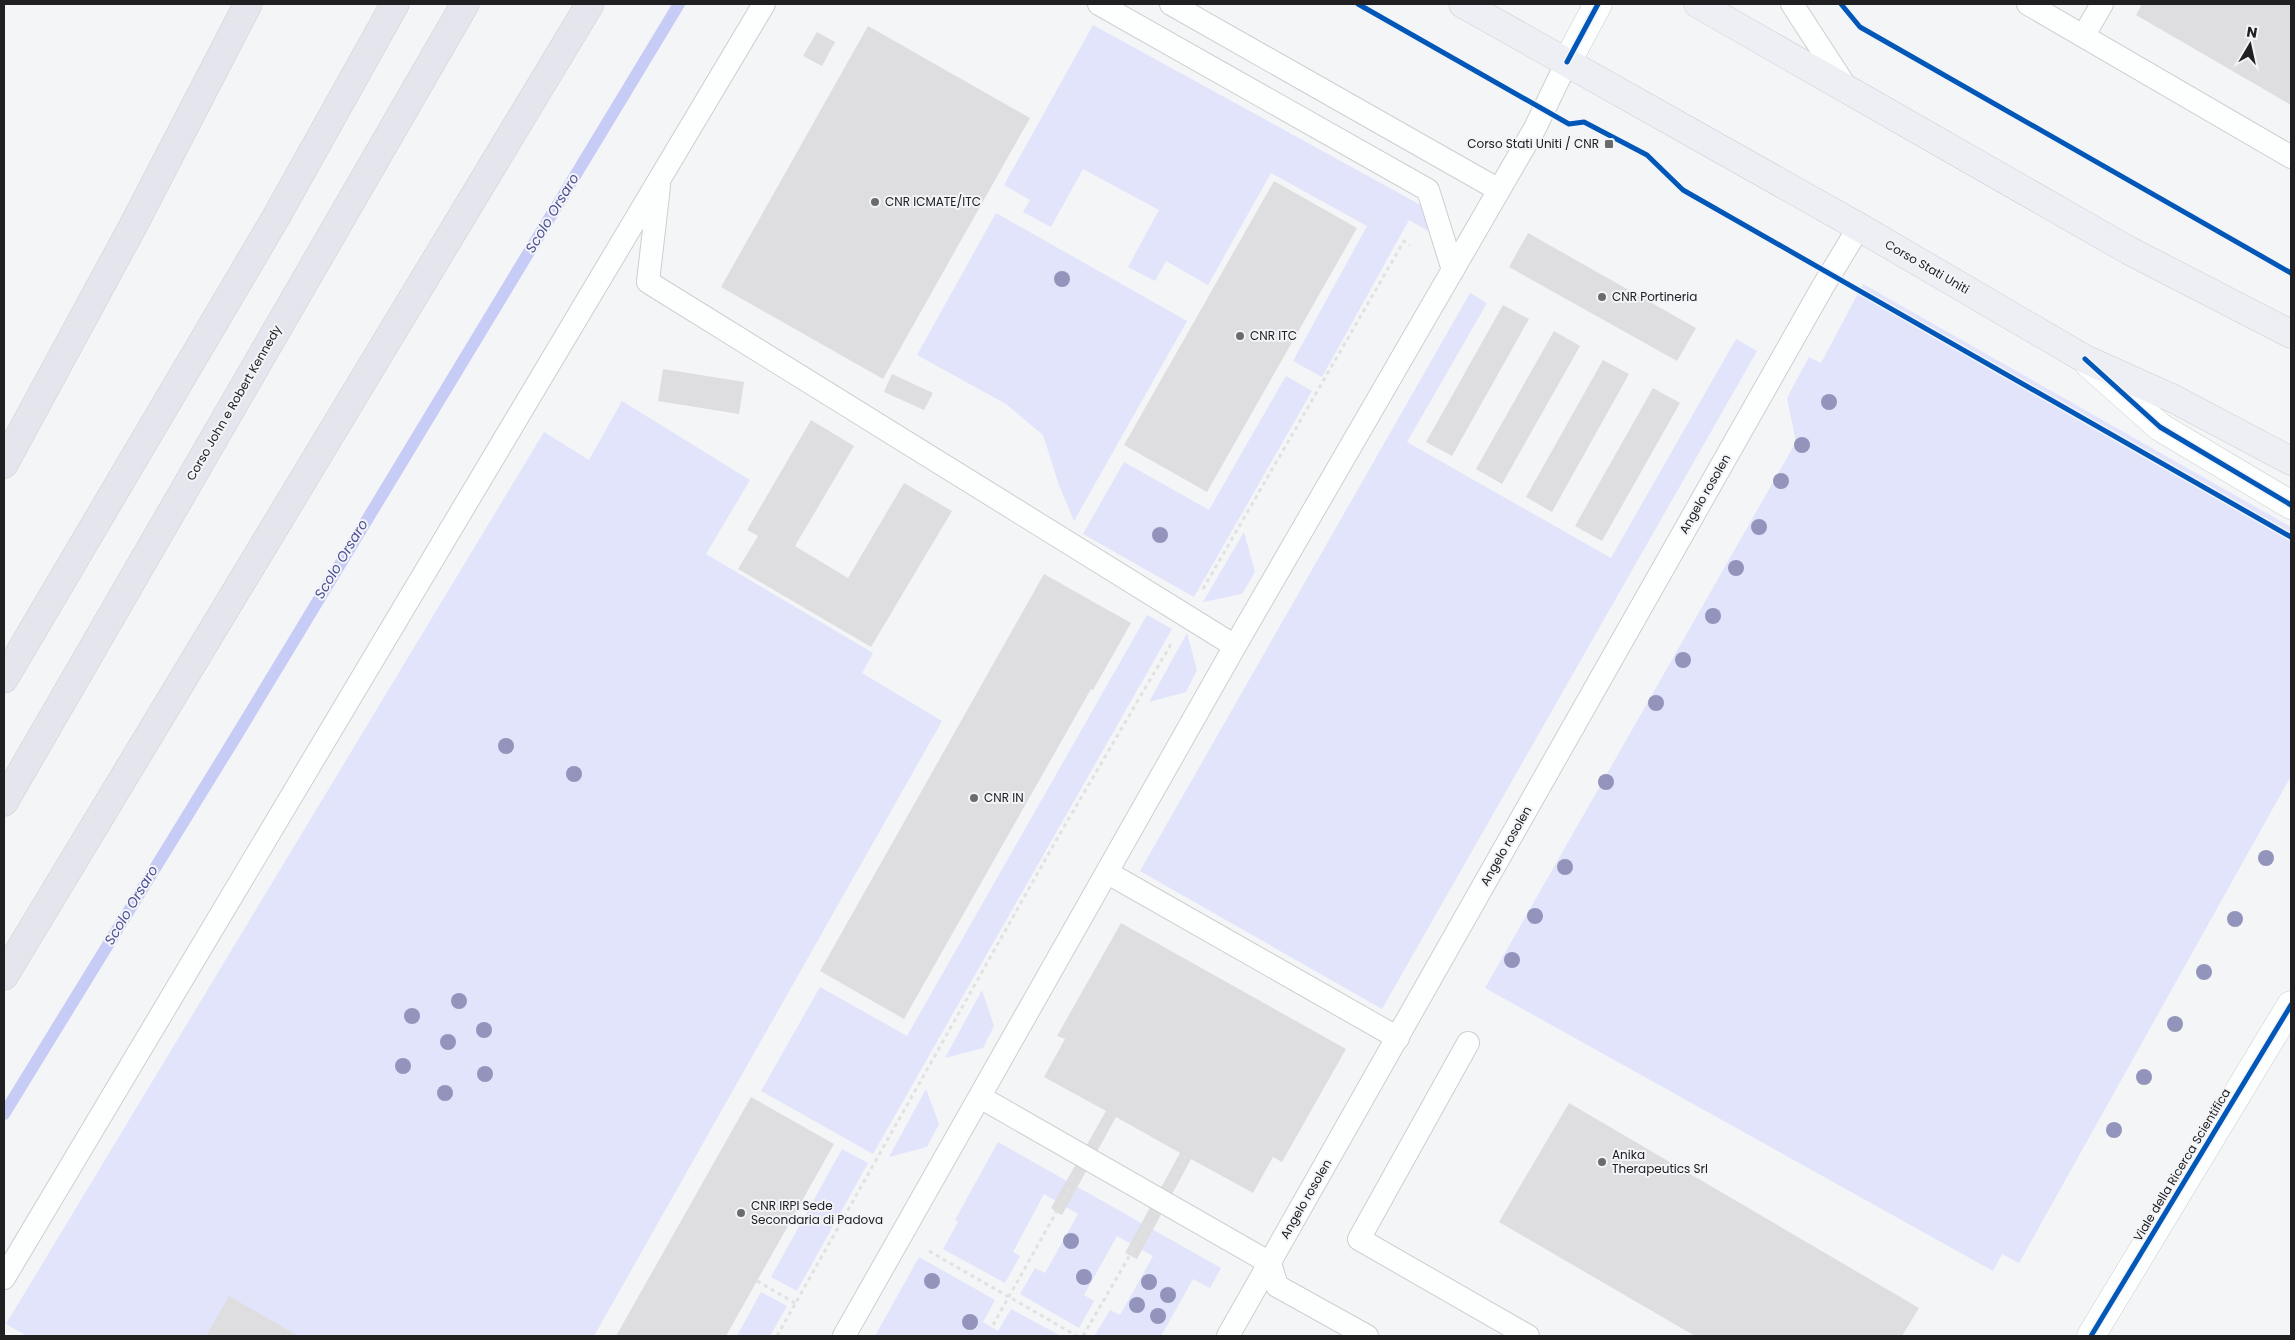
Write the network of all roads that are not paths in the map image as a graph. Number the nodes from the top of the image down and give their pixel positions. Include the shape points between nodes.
1 (248, 4) edge
2 (395, 4) edge
3 (465, 4) edge
4 (590, 4) edge
5 (764, 4) edge
6 (1099, 4) edge
7 (1171, 4) edge
8 (1463, 4) edge
9 (1598, 4) edge
10 (1698, 4) edge
11 (1792, 4) edge
12 (2028, 4) edge
13 (2102, 4) edge
14 (2084, 35) junction
15 (1567, 62) junction
16 (1848, 90) junction
17 (2291, 157) edge
18 (660, 177) junction
19 (1499, 190) junction
20 (1859, 227) junction
21 (1453, 270) junction
22 (2291, 334) edge
23 (2085, 359) junction
24 (2291, 462) edge
25 (4, 464) edge
26 (2291, 505) edge
27 (1235, 646) junction
28 (4, 679) edge
29 (4, 802) edge
30 (1108, 873) junction
31 (4, 976) edge
32 (2291, 1005) edge
33 (1398, 1038) junction
34 (1468, 1043) dead end
35 (980, 1097) junction
36 (1270, 1263) junction
37 (4, 1278) edge
38 (844, 1336) edge
39 (1228, 1336) edge
40 (1367, 1336) edge
41 (1528, 1336) edge
42 (2091, 1336) edge

1 - 25 highway
2 - 28 highway via 275,219
3 - 29 highway, Corso John e Robert Kennedy
4 - 31 highway
5 - 18 lane
6 - 21 lane via 1428,190
7 - 19 lane
8 - 15 main road, Corso Stati Uniti
9 - 15 street
10 - 16 main road
11 - 16 lane
12 - 14 lane
13 - 14 lane
14 - 17 lane
15 - 19 lane
15 - 20 main road, Corso Stati Uniti
16 - 22 main road via 2128,250
18 - 27 lane via 648,282
18 - 37 lane
19 - 21 lane
20 - 23 main road, Corso Stati Uniti
20 - 33 lane, Angelo rosolen
21 - 27 lane
23 - 24 main road, Corso Stati Uniti via 2174,399
23 - 26 street via 2160,427
27 - 30 lane
30 - 33 lane
30 - 35 lane
32 - 42 street, Viale della Ricerca Scientifica
33 - 36 lane, Angelo rosolen
34 - 41 lane via 1359,1240
35 - 36 lane
35 - 38 lane
36 - 39 lane, Angelo rosolen
36 - 40 lane via 1278,1286

